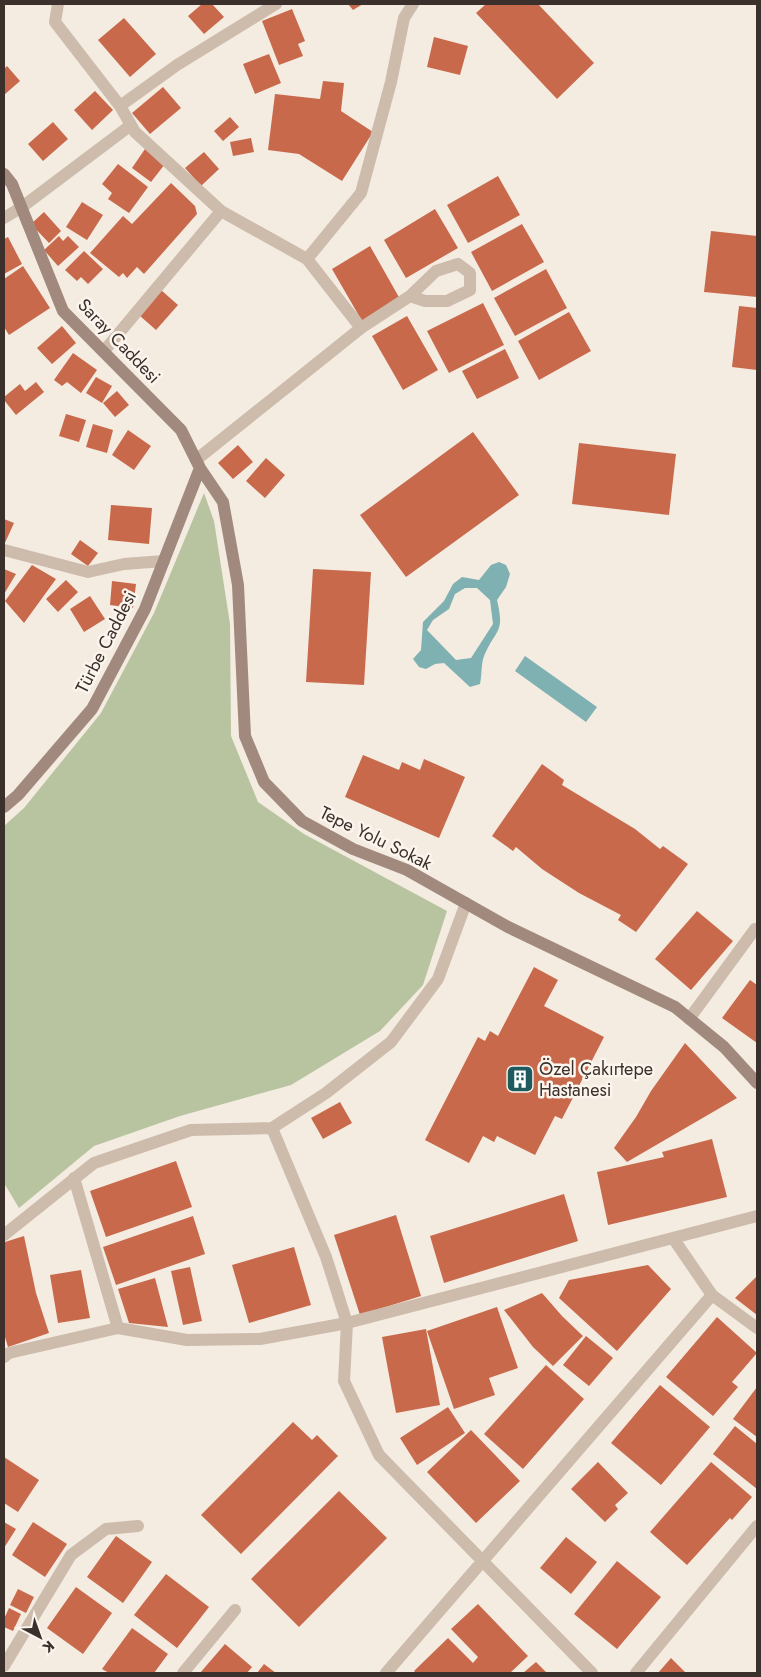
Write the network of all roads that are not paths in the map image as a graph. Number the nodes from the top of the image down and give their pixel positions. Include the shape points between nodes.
1 (58, 4) edge
2 (276, 4) edge
3 (412, 4) edge
4 (120, 106) junction
5 (130, 125) junction
6 (4, 174) edge
7 (22, 207) junction
8 (221, 211) junction
9 (4, 218) edge
10 (307, 259) junction
11 (410, 296) dead end
12 (362, 328) junction
13 (104, 351) junction
14 (198, 464) junction
15 (4, 550) edge
16 (164, 560) junction
17 (4, 807) edge
18 (466, 903) junction
19 (755, 929) dead end
20 (689, 1019) junction
21 (757, 1083) edge
22 (272, 1128) junction
23 (74, 1178) junction
24 (757, 1216) edge
25 (4, 1234) edge
26 (673, 1238) junction
27 (712, 1295) junction
28 (347, 1323) junction
29 (118, 1328) junction
30 (757, 1328) edge
31 (4, 1357) edge
32 (138, 1526) dead end
33 (757, 1526) edge
34 (482, 1562) junction
35 (235, 1610) dead end
36 (4, 1666) edge
37 (182, 1673) edge
38 (386, 1673) edge
39 (592, 1673) edge
40 (636, 1673) edge

1 - 4 street via 55,22
2 - 4 street via 177,65
3 - 10 street via 404,18 391,82 361,193
4 - 5 street
5 - 7 street
5 - 8 street
6 - 7 street, Saray Caddesi
7 - 9 street
7 - 13 street, Saray Caddesi via 63,311
8 - 10 street
8 - 13 street
10 - 12 street
11 - 12 street
12 - 14 street
13 - 14 street, Saray Caddesi via 181,430
14 - 16 street, Türbe Caddesi
14 - 18 street, Tepe Yolu Sokak via 223,502 238,586 245,736 264,782 302,821 353,849 407,870
15 - 16 street via 88,572
16 - 17 street, Türbe Caddesi via 145,609 92,709
18 - 20 street, Tepe Yolu Sokak via 508,927 675,1008
18 - 22 street via 438,979 391,1042 326,1093
19 - 20 street
20 - 21 street, Tepe Yolu Sokak via 724,1047
22 - 23 street via 191,1130 94,1163
22 - 28 street via 326,1257
23 - 25 street
23 - 29 street
24 - 26 street
26 - 27 street
26 - 28 street
27 - 30 street
27 - 34 street
28 - 29 street via 260,1339 187,1340
28 - 34 street via 344,1381 379,1455
29 - 31 street via 9,1353
32 - 36 street via 106,1529 71,1555
33 - 40 street
34 - 38 street
34 - 39 street
35 - 37 street

